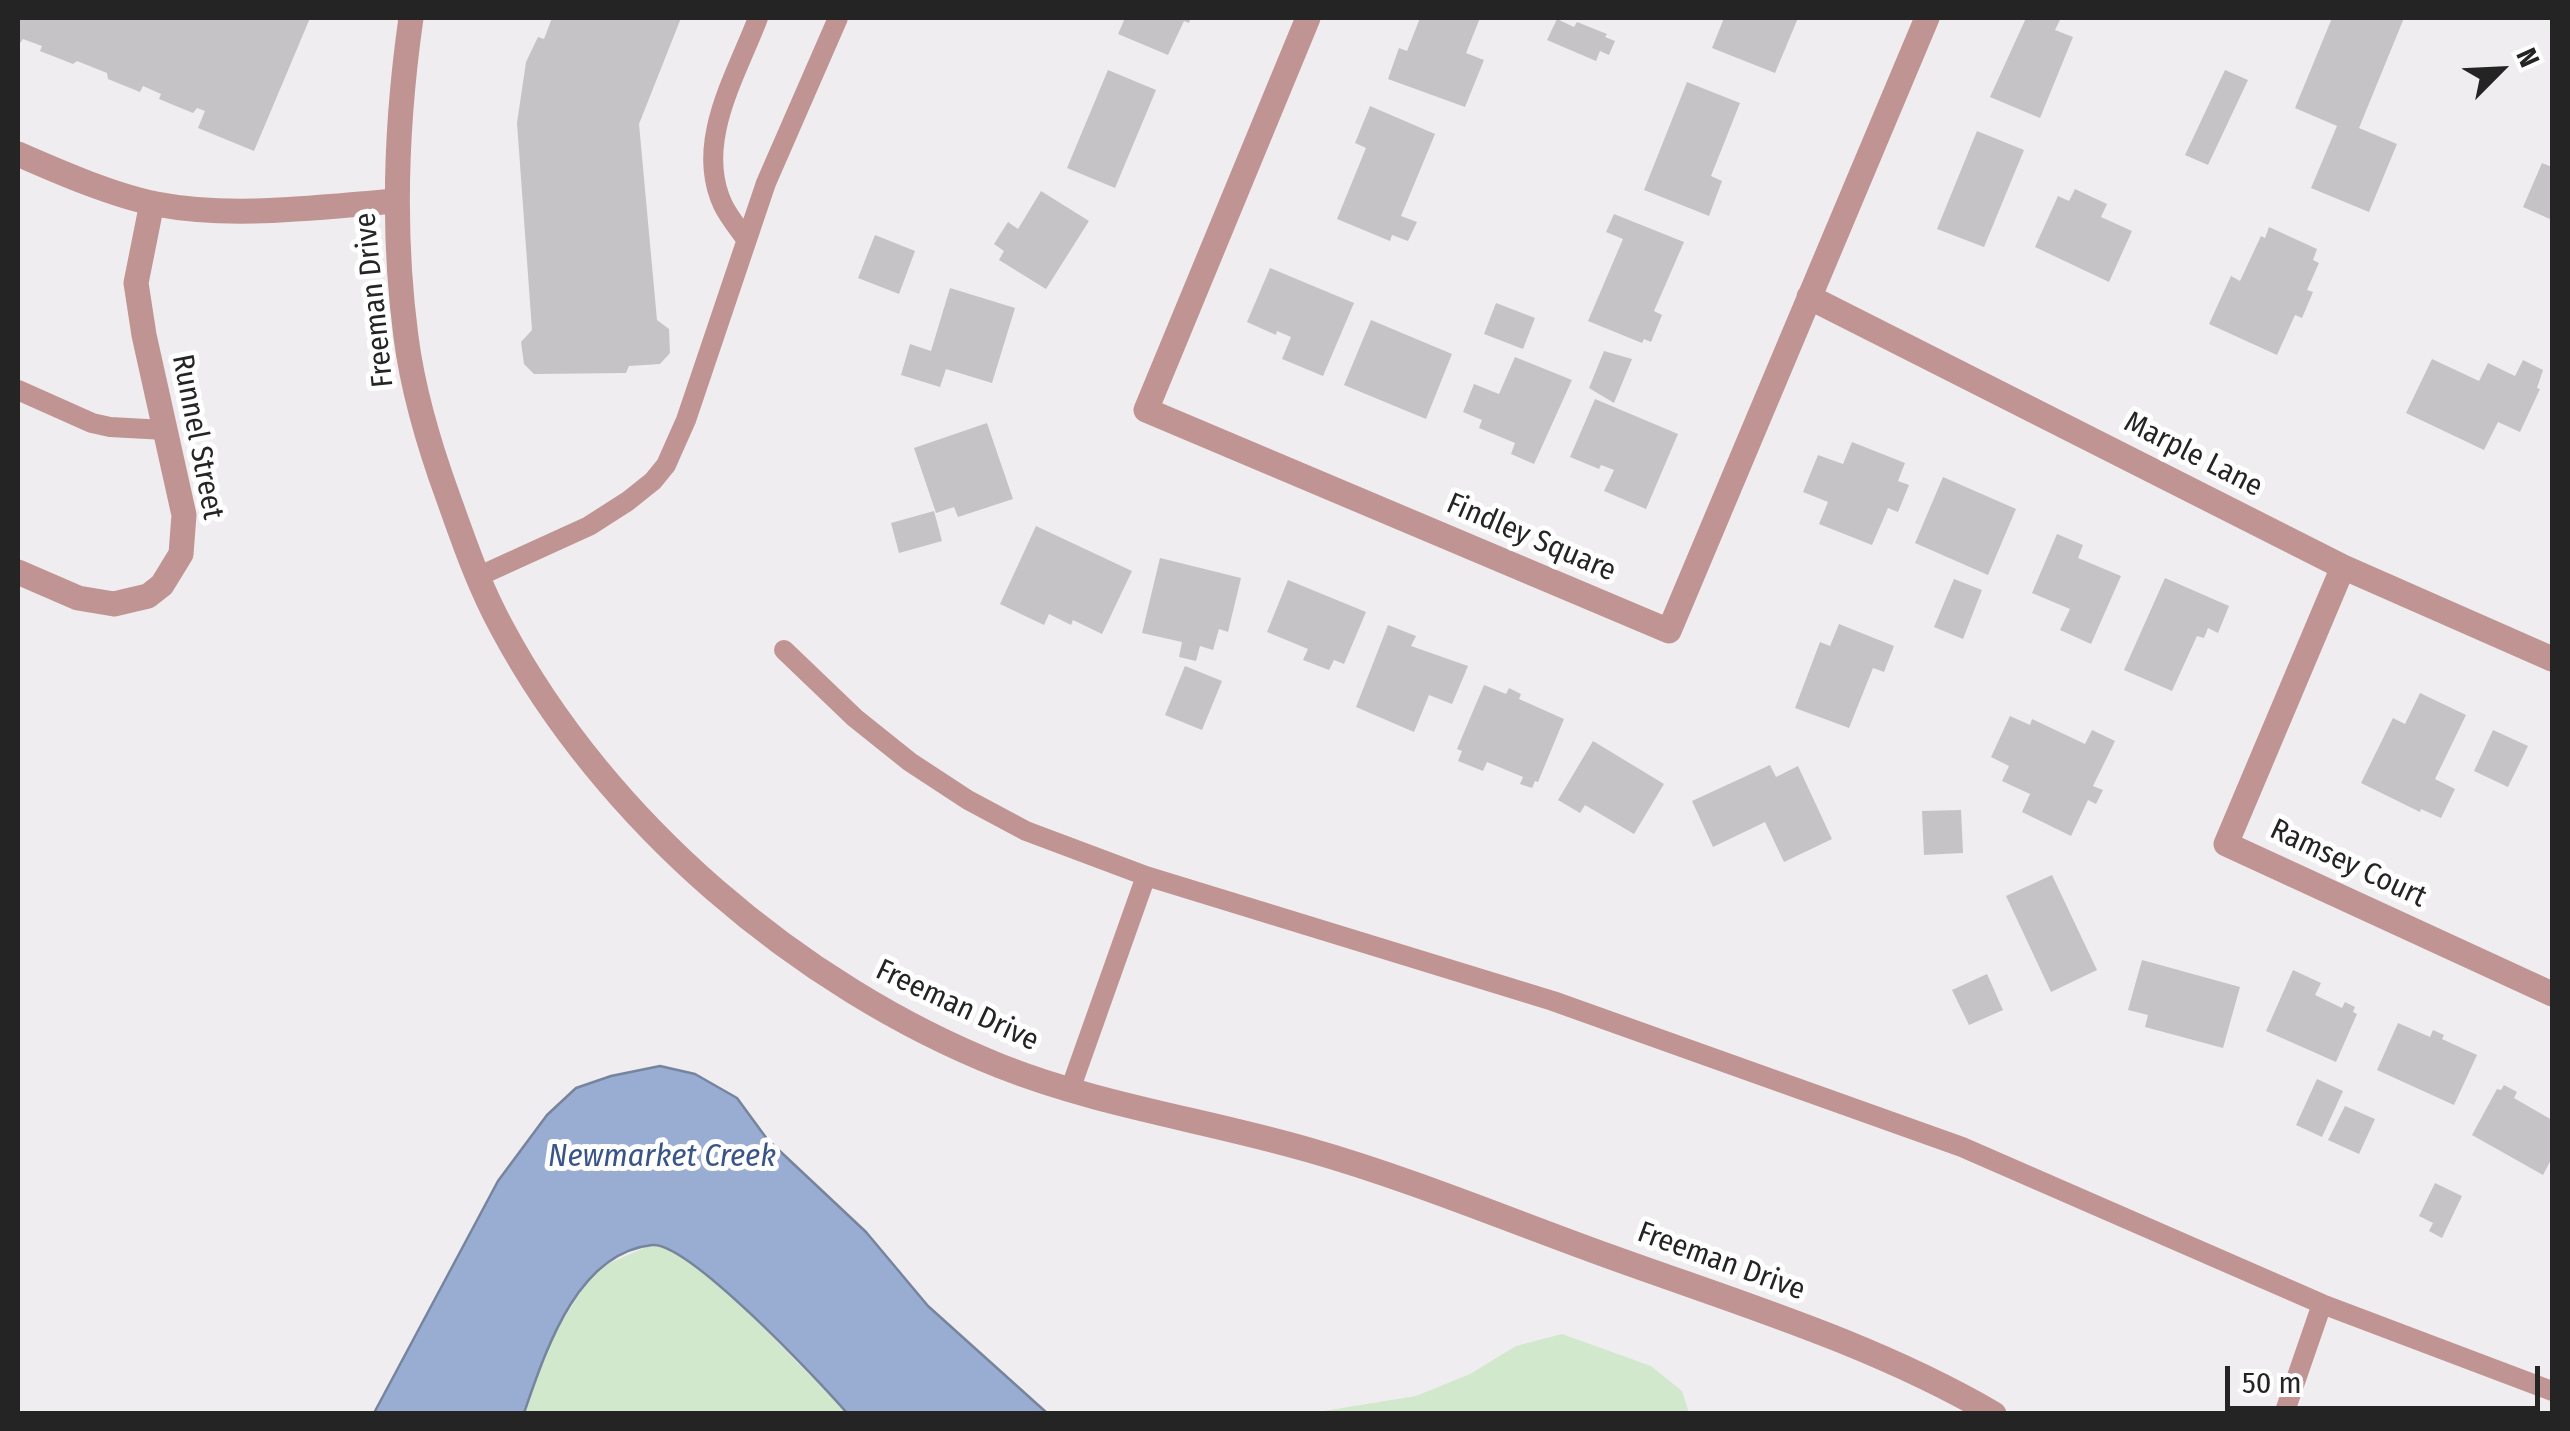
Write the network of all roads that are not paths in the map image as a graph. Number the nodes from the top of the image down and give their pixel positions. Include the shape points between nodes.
1 (411, 18) edge
2 (758, 18) edge
3 (838, 18) edge
4 (1308, 18) edge
5 (1927, 18) edge
6 (18, 154) edge
7 (396, 201) junction
8 (152, 203) junction
9 (745, 238) junction
10 (1808, 298) junction
11 (18, 390) edge
12 (165, 430) junction
13 (2342, 566) junction
14 (18, 572) edge
15 (477, 577) junction
16 (784, 650) dead end
17 (2552, 660) edge
18 (1146, 876) junction
19 (2552, 994) edge
20 (1070, 1090) junction
21 (2322, 1304) junction
22 (2552, 1391) edge
23 (1994, 1414) edge
24 (2284, 1414) edge

1 - 7 street, Freeman Drive
2 - 9 lane via 712,152 724,206
3 - 9 lane
4 - 10 street, Findley Square via 1146,410 1669,631
5 - 10 street, Findley Square
6 - 8 street
7 - 8 street via 255,211
7 - 15 street, Freeman Drive via 406,339 428,442
8 - 12 street, Runnel Street via 136,282
9 - 15 lane via 686,420 660,473 589,526
10 - 13 street, Marple Lane
11 - 12 lane via 110,427
12 - 14 street, Runnel Street via 185,537 162,585 131,602 96,603
13 - 17 street, Marple Lane
13 - 19 street, Ramsey Court via 2226,844
15 - 20 street, Freeman Drive via 529,673 584,749 680,858 738,909 797,956 908,1025
16 - 18 lane via 855,718 968,800 1026,831
18 - 20 lane
18 - 21 lane via 1553,1000 1962,1146
20 - 23 street, Freeman Drive via 1363,1167 1872,1351
21 - 22 lane
21 - 24 lane

